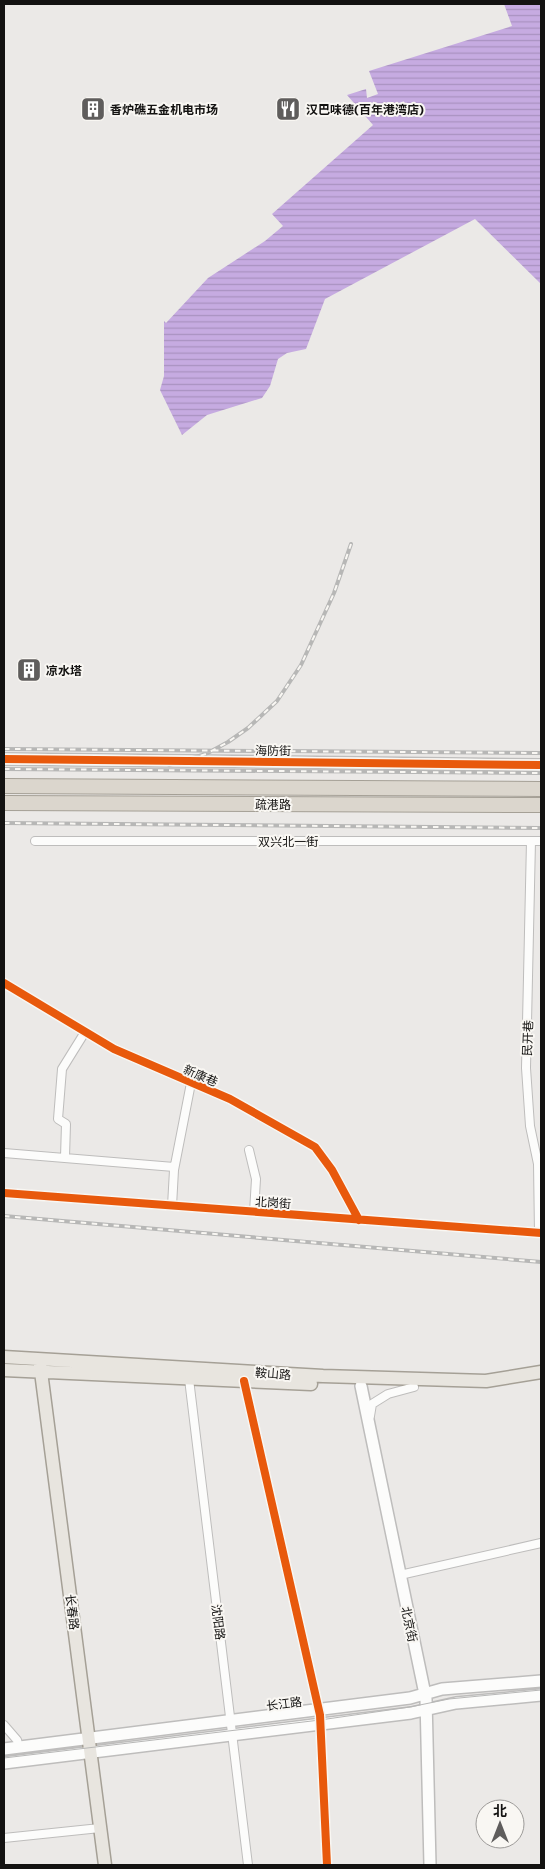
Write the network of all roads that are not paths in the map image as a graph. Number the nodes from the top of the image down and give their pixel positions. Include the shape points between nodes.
1 (4, 759) edge
2 (541, 765) edge
3 (4, 777) edge
4 (4, 786) edge
5 (337, 788) junction
6 (541, 789) edge
7 (4, 803) edge
8 (541, 805) edge
9 (541, 841) edge
10 (35, 842) dead end
11 (531, 842) junction
12 (4, 984) edge
13 (85, 1032) junction
14 (191, 1083) junction
15 (249, 1150) dead end
16 (4, 1153) edge
17 (65, 1157) junction
18 (539, 1164) edge
19 (174, 1167) junction
20 (4, 1193) edge
21 (172, 1206) junction
22 (254, 1212) junction
23 (358, 1220) junction
24 (540, 1233) edge
25 (4, 1357) edge
26 (39, 1359) junction
27 (4, 1370) edge
28 (42, 1372) junction
29 (541, 1372) edge
30 (189, 1379) junction
31 (541, 1380) edge
32 (244, 1381) junction
33 (361, 1386) junction
34 (414, 1387) junction
35 (368, 1423) junction
36 (541, 1544) edge
37 (400, 1575) junction
38 (541, 1681) edge
39 (425, 1694) junction
40 (541, 1695) edge
41 (426, 1709) junction
42 (319, 1710) junction
43 (231, 1721) junction
44 (4, 1724) edge
45 (321, 1724) junction
46 (232, 1735) junction
47 (89, 1739) junction
48 (19, 1748) junction
49 (4, 1749) edge
50 (91, 1752) junction
51 (4, 1763) edge
52 (100, 1828) junction
53 (4, 1838) edge
54 (105, 1865) edge
55 (248, 1865) edge
56 (327, 1865) edge
57 (430, 1865) edge

1 - 2 main road, 海防街
3 - 5 highway, 疏港路 via 271,781
4 - 5 highway, 疏港路
5 - 6 highway, 疏港路
7 - 8 highway, 疏港路
9 - 11 street, 双兴北一街
10 - 11 street, 双兴北一街
11 - 18 street, 民开巷 via 526,1068 530,1126
12 - 13 street, 新康巷
13 - 14 street, 新康巷 via 114,1050
13 - 17 street via 62,1069 58,1120 66,1124
14 - 19 street
14 - 23 street, 新康巷 via 230,1099 315,1147 332,1170
15 - 22 street via 256,1179
16 - 17 street
17 - 19 street
18 - 24 street, 民开巷
19 - 21 street
20 - 21 street, 北岗街
21 - 22 street, 北岗街
22 - 23 street, 北岗街
23 - 24 street, 北岗街
25 - 26 main road, 鞍山路
26 - 28 main road, 长春路
26 - 29 main road, 鞍山路 via 323,1376 486,1381
27 - 28 main road, 鞍山路
28 - 30 main road, 鞍山路
28 - 47 main road, 长春路
30 - 32 main road, 鞍山路
30 - 43 street, 沈阳路
31 - 34 main road, 鞍山路 via 497,1389
32 - 33 main road, 鞍山路
32 - 42 street
33 - 34 main road, 鞍山路
33 - 35 main road, 北京街
34 - 35 street via 388,1394 372,1404
35 - 37 main road, 北京街
36 - 37 street
37 - 39 main road, 北京街
38 - 39 main road, 长江路 via 442,1689
39 - 41 main road, 北京街
39 - 42 main road, 长江路
40 - 41 main road, 长江路
41 - 45 main road, 长江路
41 - 57 main road, 北京街
42 - 43 main road, 长江路
42 - 45 street
43 - 46 street, 沈阳路
43 - 47 main road, 长江路
44 - 48 street via 17,1740
45 - 46 main road, 长江路
45 - 56 street
46 - 50 main road, 长江路
46 - 55 street, 沈阳路
47 - 48 main road, 长江路
47 - 50 main road, 长春路
48 - 49 main road, 长江路
50 - 51 main road, 长江路
50 - 52 main road, 长春路
52 - 53 street
52 - 54 main road, 长春路

